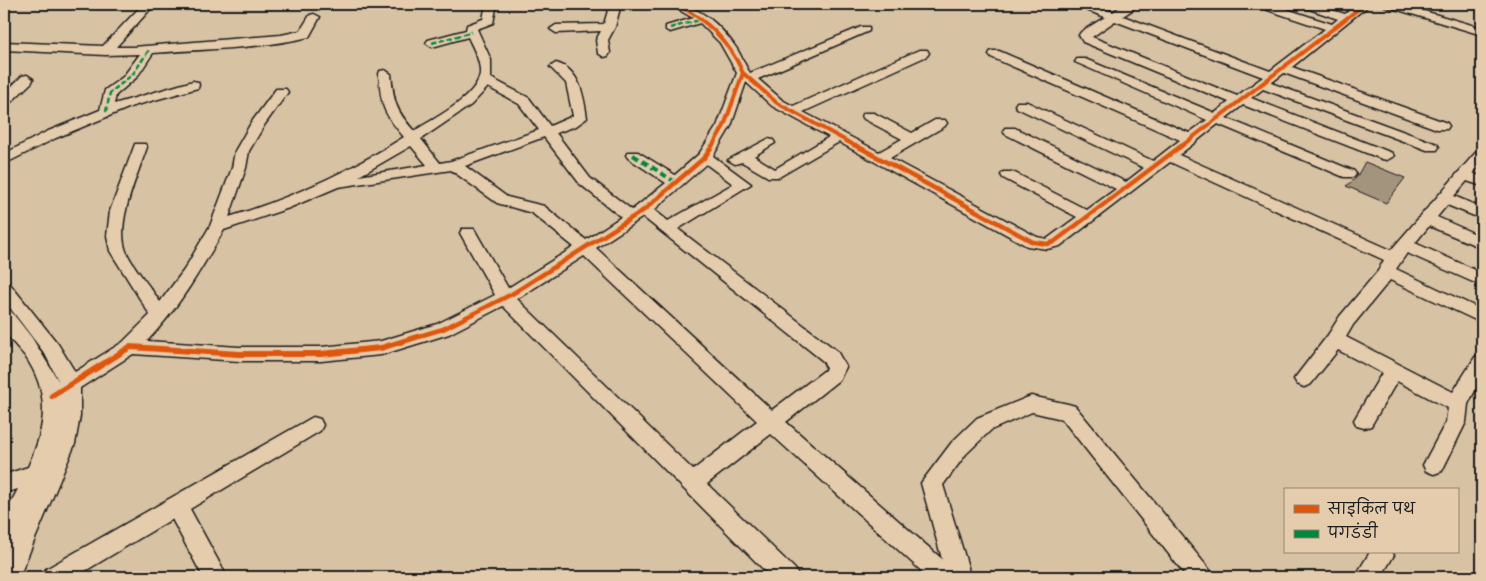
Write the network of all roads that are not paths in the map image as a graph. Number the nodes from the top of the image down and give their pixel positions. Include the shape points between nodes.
1 (149, 4) edge
2 (491, 4) edge
3 (615, 4) edge
4 (675, 4) edge
5 (1080, 4) edge
6 (1129, 4) edge
7 (1260, 4) edge
8 (1301, 4) edge
9 (1364, 4) edge
10 (1389, 4) edge
11 (1114, 16) junction
12 (314, 17) dead end
13 (1346, 18) junction
14 (703, 19) junction
15 (609, 27) junction
16 (670, 28) dead end
17 (1334, 28) junction
18 (556, 29) dead end
19 (865, 29) dead end
20 (472, 32) junction
21 (1482, 32) edge
22 (432, 42) dead end
23 (4, 46) edge
24 (149, 50) junction
25 (105, 51) junction
26 (604, 53) dead end
27 (924, 53) dead end
28 (995, 54) dead end
29 (1082, 62) dead end
30 (556, 67) dead end
31 (385, 74) dead end
32 (746, 75) junction
33 (1272, 76) junction
34 (27, 80) dead end
35 (485, 80) junction
36 (192, 85) dead end
37 (281, 92) dead end
38 (1240, 100) junction
39 (4, 101) edge
40 (1022, 105) dead end
41 (106, 112) junction
42 (792, 112) junction
43 (869, 116) dead end
44 (1217, 118) junction
45 (940, 123) dead end
46 (1442, 126) dead end
47 (548, 131) junction
48 (1010, 131) dead end
49 (414, 138) junction
50 (838, 138) junction
51 (1190, 139) junction
52 (912, 140) junction
53 (768, 143) dead end
54 (140, 147) dead end
55 (1432, 147) dead end
56 (633, 155) dead end
57 (1482, 155) edge
58 (743, 156) junction
59 (1169, 156) junction
60 (1387, 156) dead end
61 (705, 157) junction
62 (878, 159) junction
63 (4, 160) edge
64 (445, 167) junction
65 (1154, 167) junction
66 (722, 168) junction
67 (1348, 174) dead end
68 (1008, 175) dead end
69 (1464, 175) junction
70 (675, 182) junction
71 (1482, 182) edge
72 (329, 185) junction
73 (1127, 188) junction
74 (1445, 198) junction
75 (638, 214) junction
76 (1482, 214) edge
77 (1087, 216) junction
78 (1427, 219) junction
79 (218, 226) junction
80 (667, 228) junction
81 (468, 232) dead end
82 (1482, 243) edge
83 (584, 247) junction
84 (1395, 258) junction
85 (1482, 280) edge
86 (4, 288) edge
87 (505, 297) junction
88 (4, 316) edge
89 (160, 316) junction
90 (1482, 317) edge
91 (1335, 340) junction
92 (130, 347) junction
93 (1482, 362) edge
94 (1394, 371) junction
95 (1304, 380) dead end
96 (61, 391) junction
97 (1458, 404) junction
98 (1364, 420) dead end
99 (772, 422) junction
100 (313, 425) dead end
101 (1434, 465) dead end
102 (34, 474) junction
103 (692, 483) junction
104 (4, 484) edge
105 (176, 505) junction
106 (4, 539) edge
107 (1382, 555) dead end
108 (7, 577) edge
109 (54, 577) edge
110 (215, 577) edge
111 (787, 577) edge
112 (945, 577) edge
113 (957, 577) edge
114 (1201, 577) edge
115 (1367, 577) edge

1 - 25 street
2 - 20 street via 489,21 474,25
3 - 15 street
4 - 14 street
5 - 11 street
6 - 11 street
7 - 17 street
8 - 13 street
9 - 13 street
10 - 21 street
11 - 33 street
11 - 38 street via 1087,33 1087,39
12 - 24 street via 308,32 296,37
13 - 17 street
14 - 16 street
14 - 32 street via 734,52
15 - 18 street
15 - 26 street via 602,40
17 - 33 street
19 - 32 street
20 - 22 street
20 - 35 street via 487,68
23 - 25 street
24 - 25 street
24 - 41 street via 136,72 123,86 110,93
27 - 42 street
28 - 51 street
29 - 44 street
30 - 47 street via 578,93 580,118
31 - 49 street via 389,107
32 - 42 street via 768,97
32 - 61 street via 724,126
33 - 38 street
33 - 46 street
33 - 55 street
34 - 39 street
35 - 47 street via 520,97
35 - 49 street via 464,103
36 - 41 street via 128,102
37 - 79 street via 242,151 240,168
38 - 44 street
38 - 60 street
40 - 65 street
41 - 63 street via 51,135
42 - 50 street
43 - 52 street
44 - 51 street
44 - 67 street
45 - 52 street
47 - 64 street
47 - 75 street via 585,181
48 - 73 street
49 - 64 street
49 - 72 street
50 - 58 street via 779,173 773,174
50 - 62 street
51 - 59 street
52 - 62 street
53 - 58 street
54 - 89 street via 118,211 115,236 118,251
56 - 70 street
57 - 69 street
58 - 66 street
59 - 65 street
59 - 84 street
61 - 66 street
61 - 70 street
62 - 77 street via 1040,244 1054,242
64 - 72 street
64 - 83 street via 502,200 538,209
65 - 73 street
66 - 80 street via 743,184
68 - 77 street
69 - 71 street
69 - 74 street
70 - 75 street
72 - 79 street via 283,205
73 - 77 street
74 - 76 street
74 - 78 street
75 - 80 street
75 - 83 street
78 - 82 street
78 - 84 street
79 - 89 street
80 - 99 street via 834,362 836,367 832,375
81 - 87 street
83 - 87 street
83 - 99 street
84 - 85 street
84 - 90 street
84 - 91 street
86 - 96 street via 62,368
87 - 92 street via 442,328 381,348 321,354 257,354
87 - 103 street
88 - 96 street
89 - 92 street
91 - 94 street
91 - 95 street
92 - 96 street
93 - 97 street
94 - 97 street
94 - 98 street
96 - 102 street via 50,434
96 - 108 street via 69,424 65,444
97 - 101 street via 1456,422
99 - 103 street
99 - 112 street
100 - 105 street
102 - 104 street
102 - 106 street
103 - 111 street
105 - 109 street
105 - 110 street
107 - 115 street
113 - 114 street via 932,484 984,424 1031,404 1068,412

